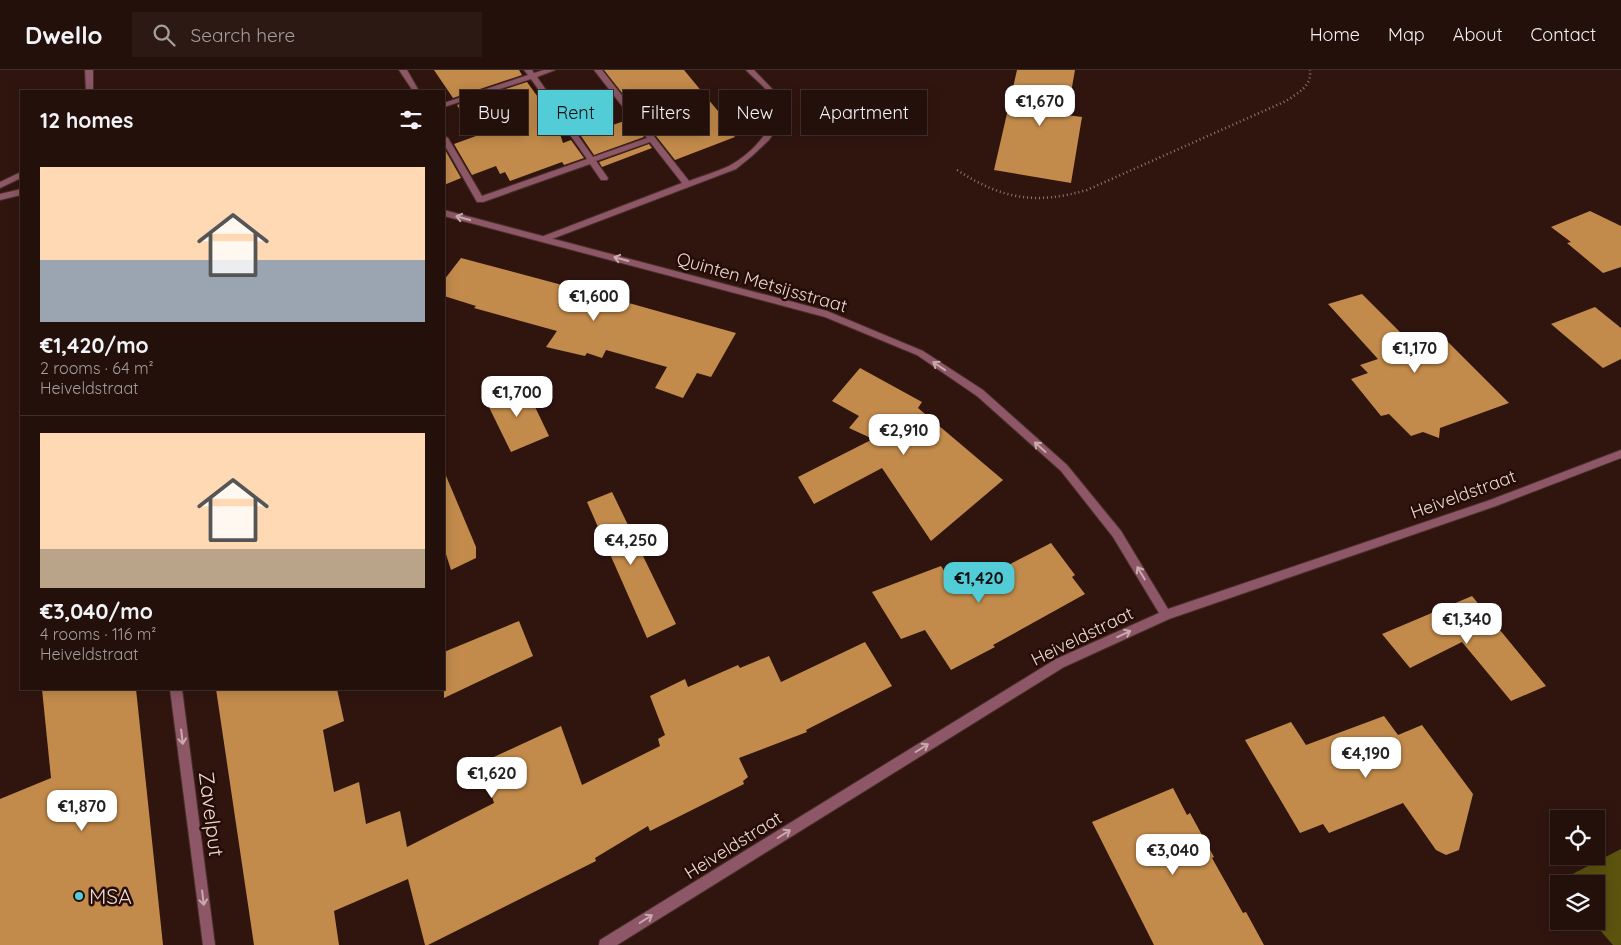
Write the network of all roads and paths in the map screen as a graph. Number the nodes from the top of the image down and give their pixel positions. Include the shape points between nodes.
1 (89, 70) edge
2 (403, 70) edge
3 (551, 70) edge
4 (598, 70) edge
5 (750, 70) edge
6 (1310, 70) edge
7 (530, 73) edge
8 (90, 90) edge
9 (415, 90) edge
10 (445, 105) edge
11 (652, 139) junction
12 (445, 140) edge
13 (592, 160) junction
14 (957, 170) dead end
15 (20, 175) edge
16 (604, 178) dead end
17 (0, 184) edge
18 (688, 184) junction
19 (20, 192) edge
20 (0, 198) edge
21 (445, 213) edge
22 (544, 239) junction
23 (1621, 454) edge
24 (1166, 615) junction
25 (176, 690) edge
26 (209, 945) edge
27 (605, 945) edge

1 - 8 street
2 - 9 street
3 - 7 street
4 - 11 street
5 - 18 street via 776,98 778,114 771,133 733,167
6 - 14 path via 1308,84 1286,101 1064,198 1022,198 976,182
7 - 10 street
7 - 13 street
11 - 13 street
11 - 18 street
12 - 13 street via 480,200
13 - 16 street
15 - 17 street
18 - 22 street
19 - 20 street
22 -> 21 street, Quinten Metsijsstraat
24 -> 22 street, Quinten Metsijsstraat via 1117,534 1064,468 980,393 920,353 827,314
23 - 24 street, Heiveldstraat via 1492,504
27 -> 24 street, Heiveldstraat via 1060,663
25 -> 26 street, Zavelput

